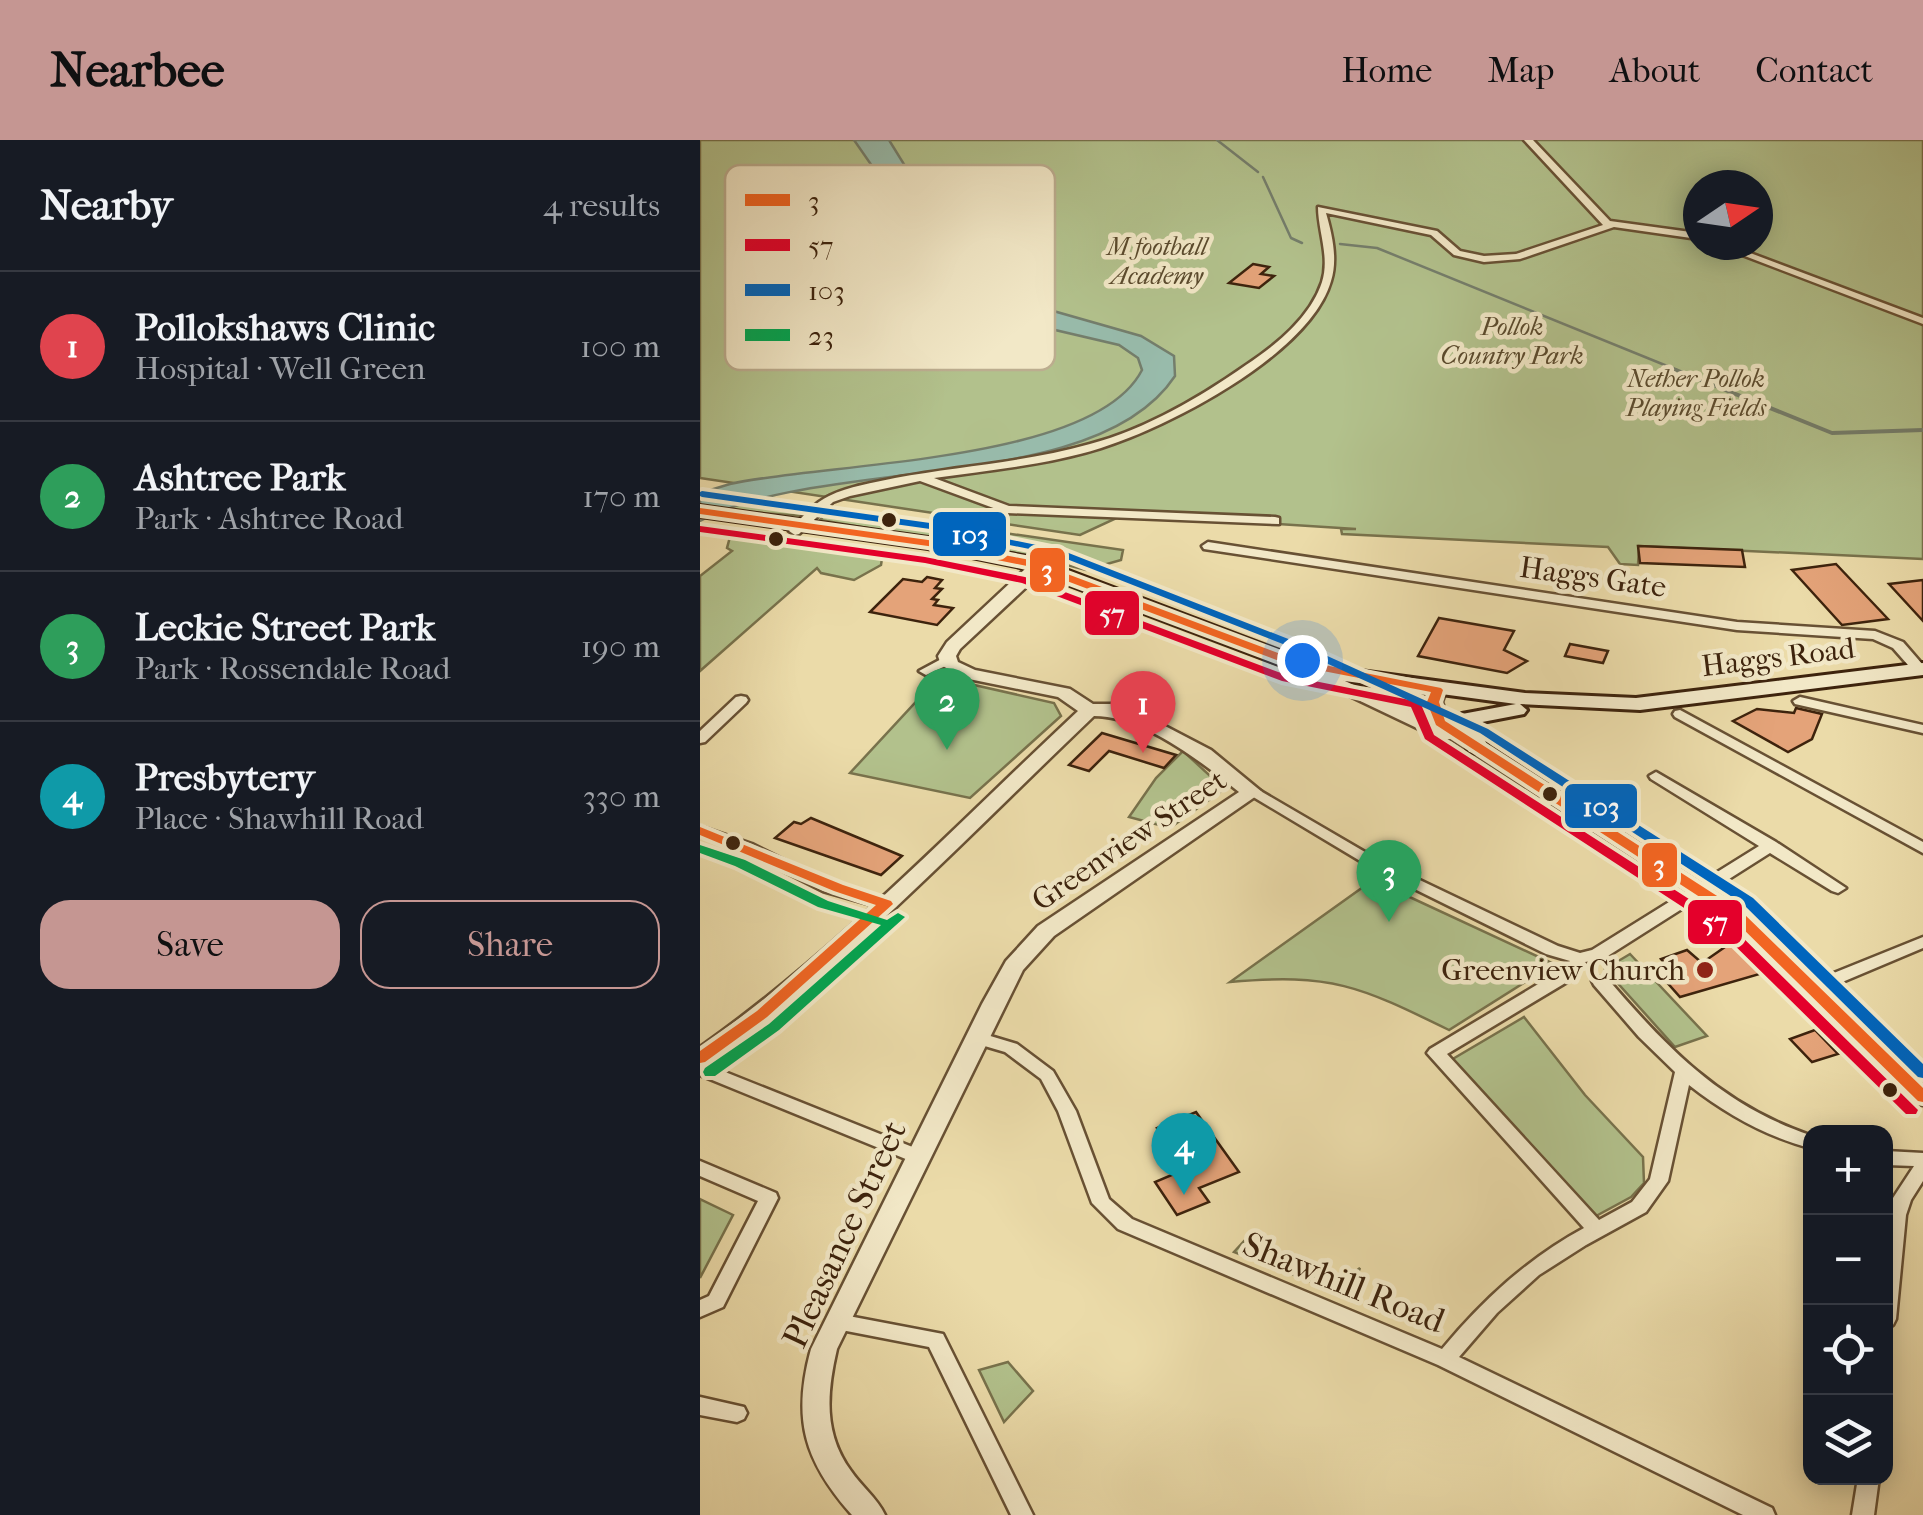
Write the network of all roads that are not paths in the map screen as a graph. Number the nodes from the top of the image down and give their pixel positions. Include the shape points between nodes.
1 (1528, 140) edge
2 (1611, 225) junction
3 (1683, 234) edge
4 (1761, 260) edge
5 (1923, 321) edge
6 (921, 478) junction
7 (707, 515) edge
8 (1275, 521) dead end
9 (799, 528) junction
10 (1252, 530) dead end
11 (1208, 546) dead end
12 (1246, 551) junction
13 (1031, 574) junction
14 (1085, 584) junction
15 (947, 660) junction
16 (1292, 662) junction
17 (1922, 670) edge
18 (926, 672) dead end
19 (1435, 696) junction
20 (733, 698) dead end
21 (1800, 700) dead end
22 (1640, 704) junction
23 (1090, 710) junction
24 (1517, 710) junction
25 (1680, 714) dead end
26 (1923, 728) edge
27 (700, 738) edge
28 (1477, 747) junction
29 (1656, 776) dead end
30 (1252, 792) junction
31 (700, 831) edge
32 (1771, 845) junction
33 (1923, 848) edge
34 (1838, 888) dead end
35 (1704, 890) junction
36 (886, 904) junction
37 (1923, 942) edge
38 (1580, 958) junction
39 (1600, 981) dead end
40 (1815, 986) junction
41 (976, 1038) junction
42 (700, 1058) edge
43 (700, 1068) edge
44 (1683, 1074) junction
45 (1923, 1096) edge
46 (1803, 1139) edge
47 (919, 1157) junction
48 (1893, 1159) edge
49 (1923, 1163) edge
50 (700, 1168) edge
51 (1596, 1229) junction
52 (1888, 1305) edge
53 (700, 1309) edge
54 (838, 1322) junction
55 (1445, 1358) junction
56 (700, 1406) edge
57 (737, 1413) dead end
58 (1867, 1485) edge
59 (870, 1515) edge
60 (1022, 1515) edge
61 (1764, 1515) edge
62 (1864, 1515) edge

1 - 2 street
2 - 3 street
2 - 6 street via 1518,256 1484,259 1457,253 1434,233 1321,208 1326,283 1297,332 1258,363 1100,445
4 - 5 street
6 - 8 street via 1007,508
6 - 9 street via 836,497
7 - 9 main road
9 - 13 main road
9 - 14 main road via 995,555
10 - 12 street
11 - 12 street, Haggs Gate
12 - 17 street, Haggs Gate via 1748,627 1875,636 1898,645
13 - 14 main road
13 - 15 street via 953,646
14 - 16 main road, Haggs Road
15 - 18 street
15 - 23 street via 961,672 1064,693
16 - 19 main road, Haggs Road
16 - 28 street
17 - 22 main road, Haggs Road
19 - 22 main road, Haggs Road
19 - 24 main road, Haggs Road
19 - 28 street via 1440,723
20 - 27 street
21 - 26 street
22 - 24 main road, Haggs Road
23 - 30 street via 1112,710 1170,734
23 - 36 street
24 - 28 main road via 1469,718 1465,725
25 - 33 street
28 - 35 street
29 - 32 street
30 - 38 street via 1377,865
30 - 41 street, Greenview Street via 1046,931 1014,966
31 - 36 street via 829,888
32 - 34 street
32 - 35 street
35 - 38 street via 1597,955
35 - 40 street
36 - 42 street via 762,1014
37 - 40 street
38 - 51 street via 1571,972 1436,1053
39 - 44 street
40 - 45 street
41 - 47 street, Pleasance Street
41 - 55 street, Shawhill Road via 1011,1048 1047,1075 1102,1204 1125,1224
43 - 47 street
44 - 46 street via 1740,1114
44 - 51 street via 1658,1182 1639,1206
47 - 54 street, Pleasance Street
48 - 49 street
49 - 52 street via 1897,1216
50 - 53 street via 769,1198 716,1301
51 - 55 street via 1508,1286
54 - 59 street, Pleasance Street via 813,1395 816,1433 830,1465
54 - 60 street via 936,1340
55 - 61 street, Shawhill Road
56 - 57 street
58 - 62 street

